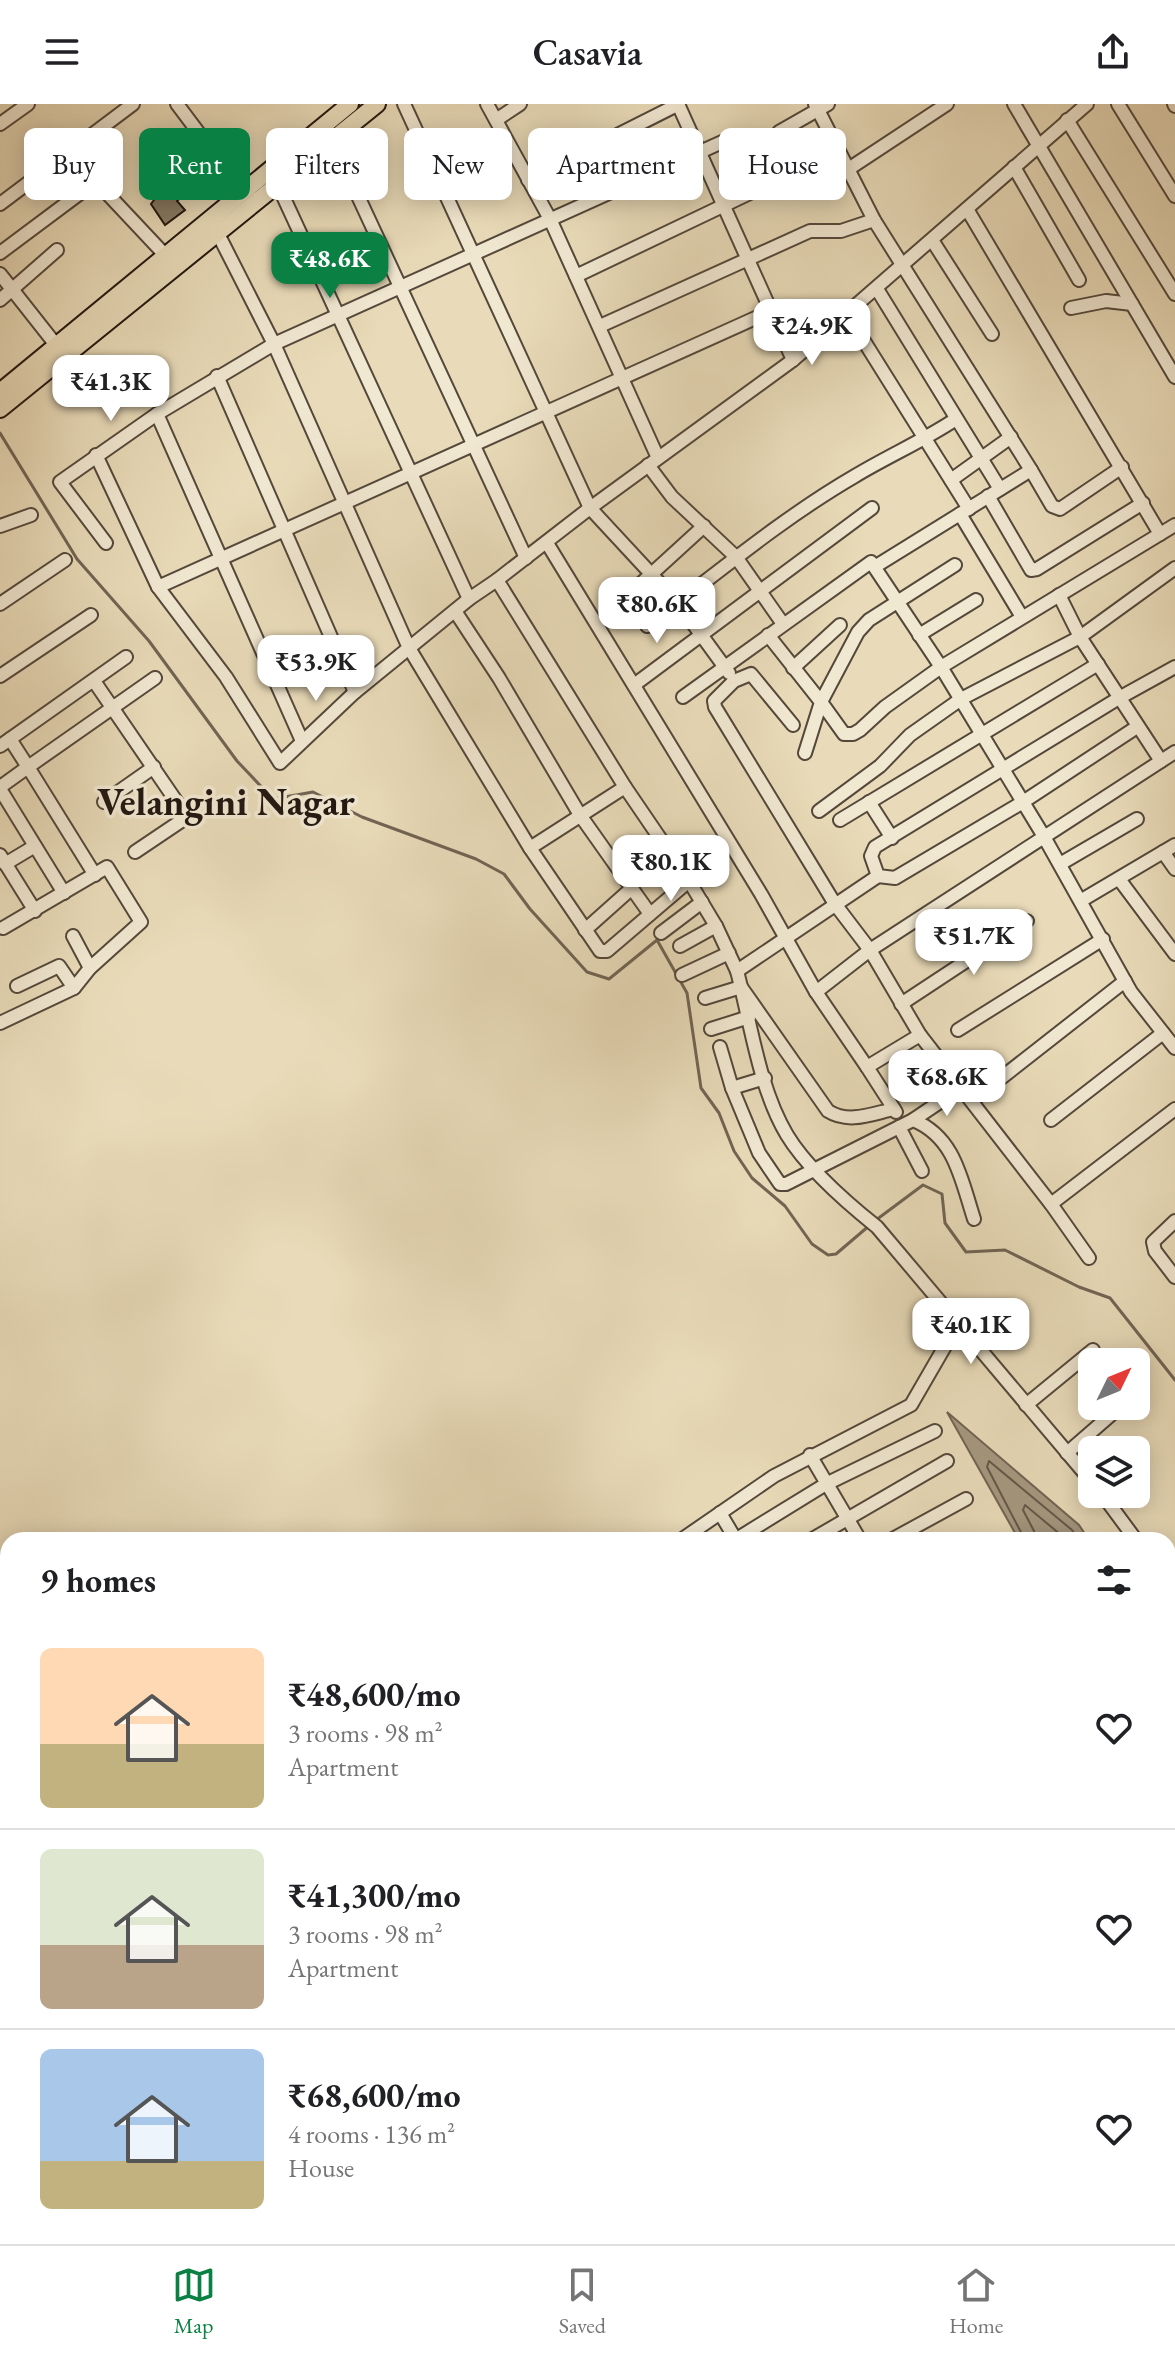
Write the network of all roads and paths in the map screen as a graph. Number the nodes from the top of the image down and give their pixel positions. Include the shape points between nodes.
1 (28, 104) edge
2 (133, 104) edge
3 (177, 104) edge
4 (350, 104) edge
5 (377, 104) edge
6 (404, 104) edge
7 (487, 104) edge
8 (520, 104) edge
9 (679, 104) edge
10 (947, 104) edge
11 (1014, 104) edge
12 (1087, 104) edge
13 (1118, 104) edge
14 (821, 106) edge
15 (332, 110) edge
16 (496, 120) junction
17 (1067, 120) junction
18 (0, 124) edge
19 (195, 128) edge
20 (347, 128) edge
21 (631, 128) edge
22 (690, 128) edge
23 (785, 128) edge
24 (1040, 144) junction
25 (703, 159) edge
26 (1014, 167) junction
27 (850, 168) junction
28 (528, 180) edge
29 (250, 186) edge
30 (266, 190) edge
31 (1175, 196) edge
32 (236, 200) edge
33 (285, 200) edge
34 (360, 200) edge
35 (539, 200) edge
36 (593, 200) edge
37 (0, 204) edge
38 (723, 205) junction
39 (967, 209) junction
40 (550, 219) junction
41 (874, 220) junction
42 (214, 225) junction
43 (932, 240) junction
44 (57, 250) dead end
45 (0, 253) edge
46 (474, 253) junction
47 (166, 256) junction
48 (747, 259) junction
49 (902, 266) junction
50 (0, 274) edge
51 (576, 276) junction
52 (1079, 280) dead end
53 (400, 287) junction
54 (12, 289) junction
55 (877, 289) junction
56 (1175, 294) edge
57 (0, 300) edge
58 (1132, 304) junction
59 (1071, 308) dead end
60 (771, 311) junction
61 (847, 314) junction
62 (338, 316) junction
63 (600, 326) junction
64 (992, 334) dead end
65 (274, 344) junction
66 (56, 345) junction
67 (793, 360) junction
68 (217, 376) junction
69 (621, 377) junction
70 (1175, 377) edge
71 (0, 392) edge
72 (0, 409) edge
73 (548, 412) junction
74 (157, 414) junction
75 (956, 419) junction
76 (1011, 437) junction
77 (925, 439) junction
78 (474, 446) junction
79 (96, 455) junction
80 (980, 459) junction
81 (653, 462) junction
82 (1122, 467) junction
83 (1031, 470) junction
84 (410, 475) junction
85 (951, 480) junction
86 (994, 493) junction
87 (347, 503) junction
88 (1143, 503) junction
89 (590, 508) junction
90 (872, 508) dead end
91 (964, 511) junction
92 (31, 515) dead end
93 (1175, 525) edge
94 (0, 526) edge
95 (704, 526) junction
96 (285, 529) junction
97 (1160, 534) junction
98 (106, 543) dead end
99 (547, 543) junction
100 (736, 557) junction
101 (220, 558) junction
102 (526, 558) junction
103 (65, 560) dead end
104 (955, 565) dead end
105 (876, 566) junction
106 (1175, 568) edge
107 (652, 574) junction
108 (497, 580) junction
109 (158, 587) junction
110 (759, 592) junction
111 (1059, 595) junction
112 (469, 599) junction
113 (623, 600) dead end
114 (976, 600) dead end
115 (898, 601) junction
116 (678, 603) junction
117 (0, 604) edge
118 (455, 611) junction
119 (91, 615) dead end
120 (1022, 617) junction
121 (783, 624) junction
122 (840, 625) dead end
123 (647, 626) dead end
124 (701, 635) junction
125 (768, 635) junction
126 (919, 635) junction
127 (1080, 637) junction
128 (409, 648) junction
129 (126, 657) dead end
130 (1098, 664) junction
131 (725, 666) junction
132 (941, 667) junction
133 (1175, 667) edge
134 (793, 668) junction
135 (0, 676) edge
136 (155, 678) dead end
137 (94, 681) junction
138 (734, 681) junction
139 (634, 685) junction
140 (355, 692) junction
141 (683, 697) dead end
142 (1119, 698) junction
143 (961, 699) junction
144 (821, 702) junction
145 (113, 708) junction
146 (793, 725) dead end
147 (1137, 727) junction
148 (980, 734) junction
149 (302, 741) junction
150 (5, 742) edge
151 (1175, 752) edge
152 (805, 753) dead end
153 (1161, 761) junction
154 (28, 767) junction
155 (154, 767) junction
156 (1003, 768) junction
157 (625, 787) junction
158 (0, 788) edge
159 (104, 802) dead end
160 (869, 802) junction
161 (1023, 802) junction
162 (819, 811) dead end
163 (580, 815) junction
164 (1137, 819) dead end
165 (840, 820) dead end
166 (1043, 835) junction
167 (892, 838) junction
168 (1175, 845) edge
169 (35, 846) junction
170 (530, 848) junction
171 (135, 852) dead end
172 (1163, 852) junction
173 (3, 860) edge
174 (1060, 864) junction
175 (1175, 869) edge
176 (95, 875) junction
177 (878, 876) junction
178 (1119, 879) junction
179 (689, 881) junction
180 (632, 888) junction
181 (64, 893) junction
182 (1082, 900) junction
183 (702, 902) junction
184 (835, 904) junction
185 (35, 911) junction
186 (650, 914) junction
187 (1027, 921) dead end
188 (716, 926) junction
189 (1, 928) edge
190 (585, 930) junction
191 (661, 933) dead end
192 (73, 936) dead end
193 (785, 938) junction
194 (1103, 939) junction
195 (680, 946) dead end
196 (870, 950) junction
197 (729, 953) junction
198 (1175, 954) edge
199 (90, 968) junction
200 (737, 971) junction
201 (682, 975) dead end
202 (1125, 981) junction
203 (17, 986) dead end
204 (741, 987) junction
205 (74, 988) junction
206 (816, 992) junction
207 (705, 998) dead end
208 (901, 1004) junction
209 (749, 1017) junction
210 (0, 1023) edge
211 (711, 1029) dead end
212 (958, 1030) dead end
213 (1163, 1033) junction
214 (920, 1035) junction
215 (720, 1047) dead end
216 (1175, 1048) edge
217 (867, 1067) junction
218 (765, 1078) junction
219 (962, 1087) junction
220 (732, 1088) junction
221 (973, 1100) junction
222 (894, 1109) junction
223 (1175, 1109) edge
224 (1051, 1120) dead end
225 (906, 1124) junction
226 (816, 1169) junction
227 (922, 1171) dead end
228 (1051, 1204) junction
229 (974, 1219) dead end
230 (1175, 1221) edge
231 (1089, 1258) dead end
232 (1175, 1277) edge
233 (959, 1322) junction
234 (1078, 1362) edge
235 (1026, 1405) junction
236 (1105, 1420) edge
237 (935, 1431) dead end
238 (1067, 1453) junction
239 (810, 1455) junction
240 (947, 1461) dead end
241 (1078, 1466) edge
242 (826, 1484) junction
243 (966, 1499) dead end
244 (1112, 1508) edge
245 (720, 1513) junction
246 (847, 1519) junction
247 (693, 1532) edge
248 (731, 1532) edge
249 (748, 1532) edge
250 (825, 1532) edge
251 (855, 1532) edge
252 (906, 1532) edge
253 (1130, 1532) edge

1 - 18 street
2 - 37 street
3 - 19 street
4 - 15 main road
5 - 20 main road
6 - 46 street
7 - 16 street
8 - 16 street
9 - 21 street
9 - 22 street
10 - 27 street
11 - 24 street
12 - 17 street
13 - 31 street
14 - 23 street
14 - 27 street
15 - 29 main road
16 - 28 street
17 - 24 street
17 - 56 street
24 - 26 street
24 - 58 street
25 - 38 street
26 - 39 street
26 - 52 street
27 - 38 street via 813,183 775,181
27 - 41 street
30 - 42 main road
32 - 42 main road
33 - 62 street
34 - 53 street
35 - 40 street
36 - 40 street
38 - 48 street
38 - 51 street
39 - 43 street
39 - 82 street
40 - 46 street
40 - 51 street
41 - 48 street via 841,231 810,231
41 - 49 street
42 - 47 main road
42 - 65 street
42 - 72 main road
43 - 49 street
43 - 64 street
44 - 54 street
45 - 47 street via 95,186
46 - 53 street
46 - 73 street
47 - 66 main road
48 - 60 street
48 - 63 street
49 - 55 street
49 - 76 street
50 - 54 street
51 - 63 street
53 - 62 street
53 - 78 street
54 - 57 street
54 - 66 street
55 - 61 street
55 - 75 street
58 - 59 street via 1106,301
58 - 70 street
60 - 67 street
60 - 69 street
61 - 67 street
61 - 77 street
62 - 65 street
62 - 84 street
63 - 69 street
65 - 68 street
65 - 87 street
66 - 71 main road
67 - 81 street
68 - 74 street
68 - 96 street
69 - 73 street
69 - 81 street
73 - 78 street
73 - 89 street
74 - 79 street
74 - 101 street
75 - 77 street
75 - 80 street
76 - 80 street
76 - 83 street
77 - 85 street
77 - 100 street via 854,476
78 - 84 street
78 - 102 street
79 - 98 street via 60,482
79 - 109 street
80 - 85 street
80 - 86 street
81 - 89 street
81 - 95 street via 672,497
82 - 83 street via 1060,509 1052,506
82 - 88 street
83 - 86 street
84 - 87 street
84 - 112 street
85 - 91 street
86 - 88 street via 1031,570
86 - 91 street
87 - 96 street
87 - 128 street
88 - 97 street
89 - 99 street
89 - 107 street
90 - 110 street
91 - 105 street
91 - 120 street
92 - 94 street
93 - 97 street
95 - 100 street
95 - 107 street
96 - 101 street
96 - 140 street
97 - 111 street
99 - 102 street
99 - 139 street
100 - 110 street
100 - 116 street
101 - 109 street
101 - 149 street
102 - 108 street
103 - 117 street
104 - 115 street
105 - 115 street
105 - 121 street via 866,563
106 - 127 street
107 - 113 street
107 - 116 street
108 - 112 street
108 - 157 street
109 - 149 street via 226,677 280,763
110 - 121 street
110 - 124 street
111 - 120 street
111 - 127 street
112 - 118 street
114 - 126 street
115 - 126 street
115 - 144 street via 863,626
116 - 123 street
116 - 124 street
118 - 128 street
118 - 163 street
119 - 135 street
120 - 132 street
121 - 125 street
122 - 134 street
124 - 131 street
124 - 139 street
125 - 131 street
125 - 134 street
126 - 132 street
127 - 130 street
127 - 143 street
128 - 140 street
128 - 170 street
129 - 137 street
130 - 142 street
130 - 148 street
131 - 138 street
131 - 141 street
132 - 143 street
132 - 144 street via 853,734 842,731
133 - 142 street
134 - 144 street
136 - 145 street
137 - 145 street
137 - 150 street
138 - 146 street via 744,675 757,678
138 - 184 street via 718,695 715,707
139 - 193 street
140 - 149 street
142 - 147 street
142 - 156 street
143 - 148 street
143 - 162 street
144 - 152 street
145 - 154 street
145 - 155 street
147 - 153 street
147 - 161 street
148 - 156 street
148 - 160 street
150 - 154 street
151 - 153 street
153 - 166 street
154 - 158 street
154 - 176 street
155 - 159 street
155 - 171 street via 187,817
156 - 161 street
156 - 167 street
157 - 163 street
157 - 179 street
158 - 169 street
160 - 165 street
160 - 167 street
161 - 166 street
161 - 177 street via 895,878
163 - 170 street
163 - 180 street
164 - 174 street
166 - 174 street
166 - 196 street
167 - 177 street via 872,850
168 - 172 street
169 - 173 street
169 - 181 street
170 - 190 street
172 - 175 street
172 - 178 street
173 - 185 street
174 - 182 street
176 - 181 street
176 - 199 street via 107,867 141,922
177 - 184 street
178 - 182 street
178 - 198 street
179 - 183 street
179 - 186 street
180 - 186 street
180 - 190 street
181 - 185 street
182 - 194 street
183 - 188 street
183 - 191 street
184 - 193 street
184 - 196 street
185 - 189 street
186 - 190 street via 604,952
187 - 208 street
188 - 195 street
188 - 197 street
192 - 199 street
193 - 200 street
193 - 206 street
194 - 202 street
194 - 212 street
196 - 206 street
196 - 208 street
197 - 200 street
197 - 201 street
199 - 205 street
200 - 204 street
202 - 213 street
202 - 221 street
203 - 205 street via 59,966
204 - 207 street
204 - 209 street
204 - 222 street via 828,1111 848,1119
205 - 210 street
206 - 217 street
208 - 214 street
209 - 211 street
209 - 218 street
213 - 216 street
213 - 224 street
214 - 217 street
214 - 219 street
215 - 220 street
217 - 222 street
218 - 220 street
218 - 226 street via 788,1135
219 - 221 street
219 - 225 street
220 - 226 street via 759,1153 780,1184
221 - 228 street
222 - 225 street
223 - 228 street
225 - 226 street
225 - 227 street
225 - 229 street via 936,1132 949,1148
226 - 233 street
228 - 231 street
230 - 232 street via 1153,1242
233 - 235 street
233 - 239 street via 911,1405
234 - 235 street
235 - 238 street
236 - 238 street
237 - 242 street
238 - 241 street
239 - 242 street
239 - 245 street
240 - 246 street
242 - 246 street
242 - 249 street
243 - 252 street
244 - 253 street
245 - 247 street
245 - 248 street
246 - 250 street
246 - 251 street

